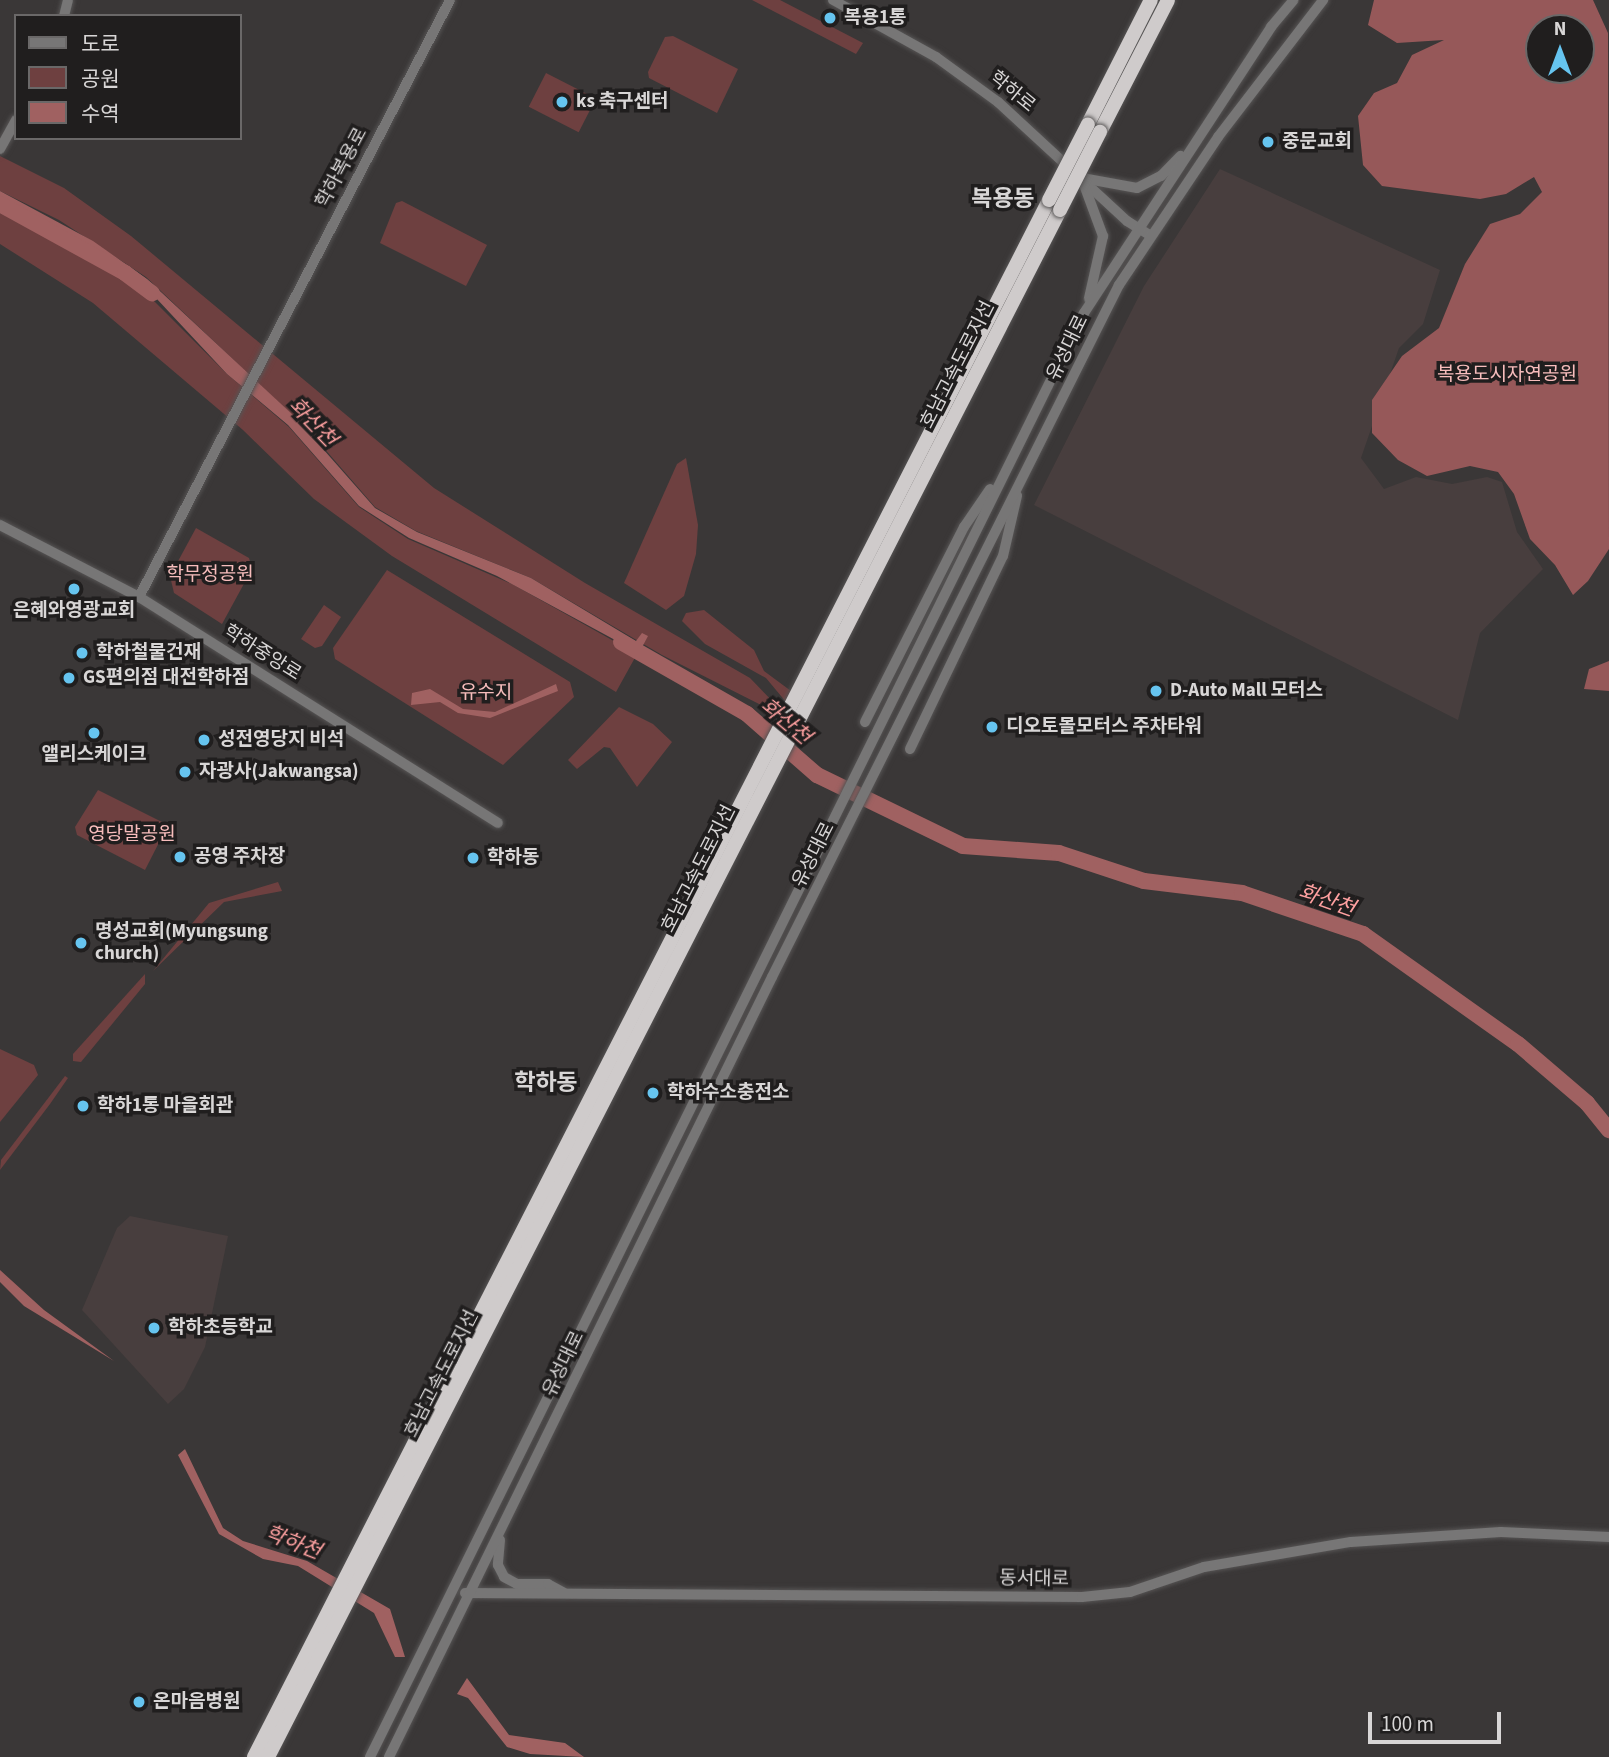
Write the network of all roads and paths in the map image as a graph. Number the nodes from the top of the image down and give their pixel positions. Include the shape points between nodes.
1 (450, 0) edge
2 (833, 0) edge
3 (1151, 0) edge
4 (1168, 0) edge
5 (1294, 0) edge
6 (1323, 0) edge
7 (14, 124) edge
8 (1094, 128) junction
9 (1199, 135) junction
10 (0, 149) edge
11 (1081, 178) junction
12 (1138, 228) junction
13 (1151, 236) junction
14 (1084, 313) junction
15 (1011, 460) junction
16 (1019, 485) junction
17 (0, 525) edge
18 (139, 597) junction
19 (865, 722) dead end
20 (910, 749) dead end
21 (498, 823) dead end
22 (502, 1530) junction
23 (1609, 1537) edge
24 (355, 1573) junction
25 (450, 1593) junction
26 (468, 1593) junction
27 (564, 1593) junction
28 (254, 1757) edge
29 (268, 1757) edge
30 (370, 1757) edge
31 (389, 1757) edge

1 - 18 street, 학하복용로
2 - 11 street, 학하로 via 936,57 978,87
3 - 8 highway, 호남고속도로지선
4 - 8 highway, 호남고속도로지선
5 - 9 street, 유성대로
6 - 13 street, 유성대로 via 1218,137
7 - 10 street
8 - 24 highway, 호남고속도로지선, bridge
9 - 11 street via 1161,176 1138,188
9 - 12 street, 유성대로
11 - 12 street, 학하로
11 - 14 street via 1103,236 1101,260
12 - 13 street, 학하로
12 - 14 street, 유성대로
13 - 16 street, 유성대로 via 1119,285
14 - 15 street, 유성대로
15 - 19 street via 964,527
15 - 25 street, 유성대로
16 - 20 street via 1003,555
16 - 22 street, 유성대로
17 - 18 street, 학하중앙로
18 - 21 street, 학하중앙로
22 - 26 street, 유성대로
22 - 27 street via 497,1557 501,1574 517,1584 548,1584
23 - 27 street, 동서대로 via 1501,1532 1351,1542 1204,1567 1130,1592 1093,1597
24 - 28 highway, 호남고속도로지선 via 326,1615
24 - 29 highway, 호남고속도로지선 via 347,1602
25 - 26 street, 동서대로
25 - 30 street, 유성대로
26 - 27 street, 동서대로
26 - 31 street, 유성대로

